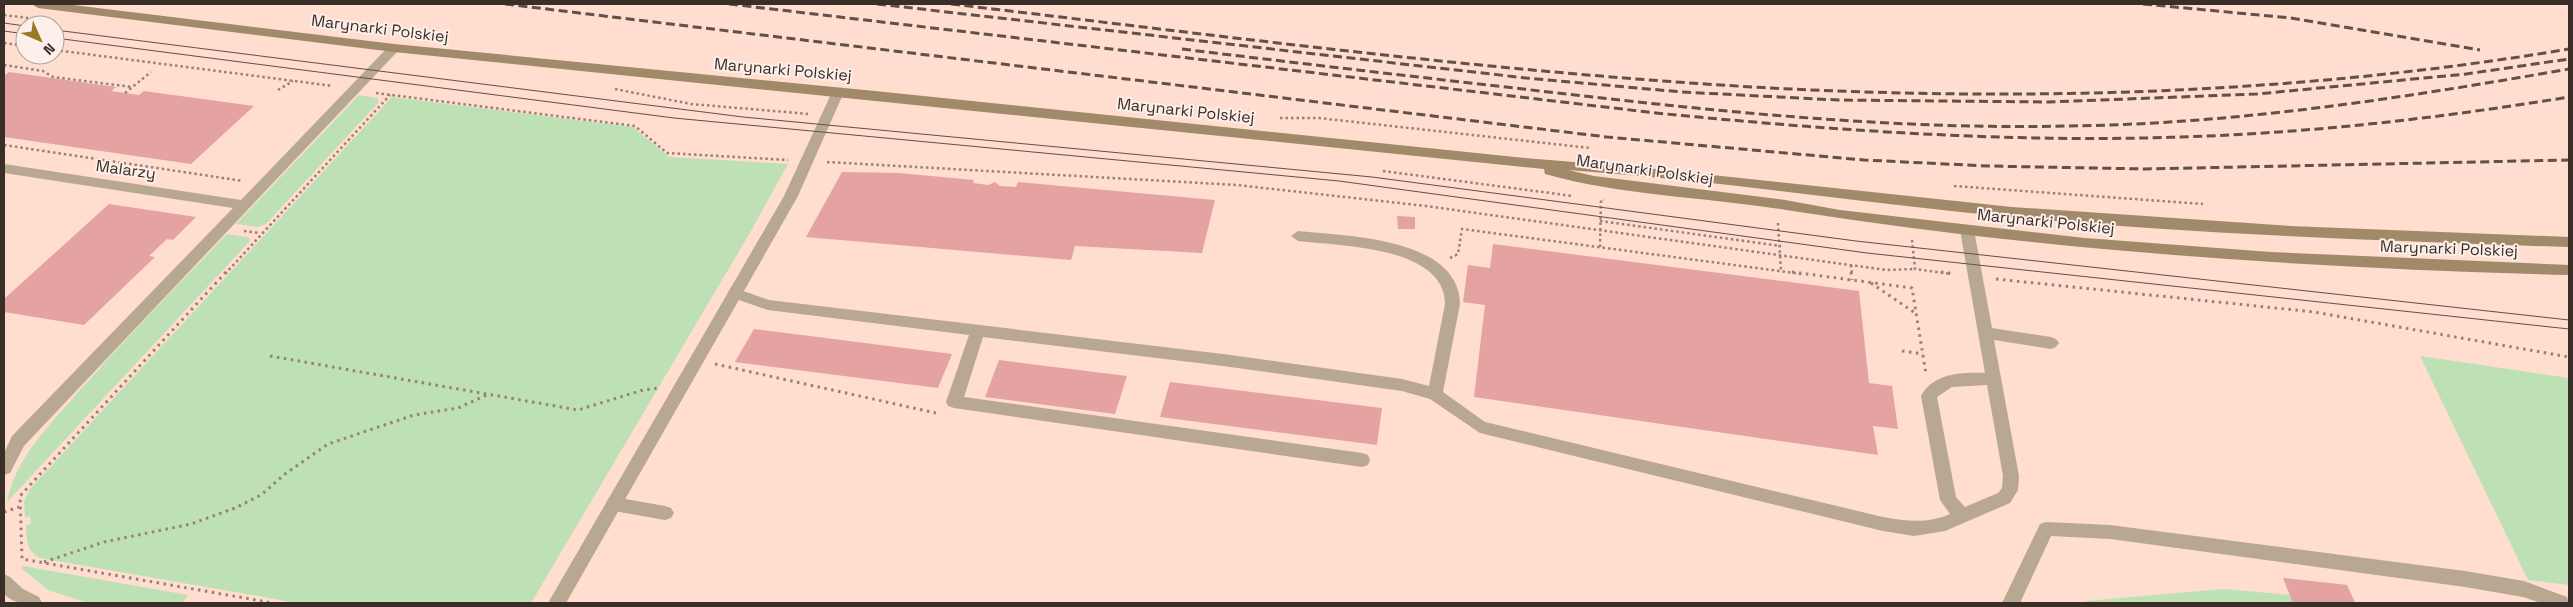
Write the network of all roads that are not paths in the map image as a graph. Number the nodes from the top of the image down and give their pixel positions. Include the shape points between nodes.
1 (38, 4) edge
2 (394, 48) junction
3 (838, 92) junction
4 (1525, 163) junction
5 (4, 168) edge
6 (244, 205) junction
7 (1962, 206) junction
8 (1966, 230) junction
9 (1298, 236) dead end
10 (2569, 242) edge
11 (2569, 270) edge
12 (735, 293) junction
13 (978, 330) junction
14 (1985, 333) junction
15 (2051, 343) dead end
16 (1994, 379) junction
17 (1435, 394) junction
18 (1362, 460) dead end
19 (4, 468) edge
20 (614, 504) junction
21 (665, 513) dead end
22 (1962, 516) junction
23 (4, 582) edge
24 (33, 603) edge
25 (557, 603) edge
26 (2011, 603) edge
27 (2561, 603) edge

1 - 2 main road, Marynarki Polskiej
2 - 3 main road, Marynarki Polskiej
2 - 6 street
3 - 4 main road, Marynarki Polskiej
3 - 12 street via 791,196
4 - 7 main road, Marynarki Polskiej via 1600,167
4 - 8 main road, Marynarki Polskiej via 1594,181
5 - 6 street, Malarzy
6 - 19 street via 18,441
7 - 8 main road
7 - 10 main road, Marynarki Polskiej via 2329,234
8 - 11 main road, Marynarki Polskiej via 2271,258
8 - 14 street
9 - 17 street via 1401,251 1421,258 1441,273 1452,298
12 - 13 street via 768,305
12 - 20 street
13 - 17 street via 1313,372 1402,385
13 - 18 street via 954,402
14 - 15 street
14 - 16 street
16 - 22 street via 2012,476 2010,490 1996,503
16 - 22 street via 1953,381 1937,387 1930,396 1948,500
17 - 22 street via 1480,427 1883,524 1929,528
20 - 21 street
20 - 25 street
23 - 24 street
26 - 27 street via 2046,529 2110,532 2465,579 2524,589

